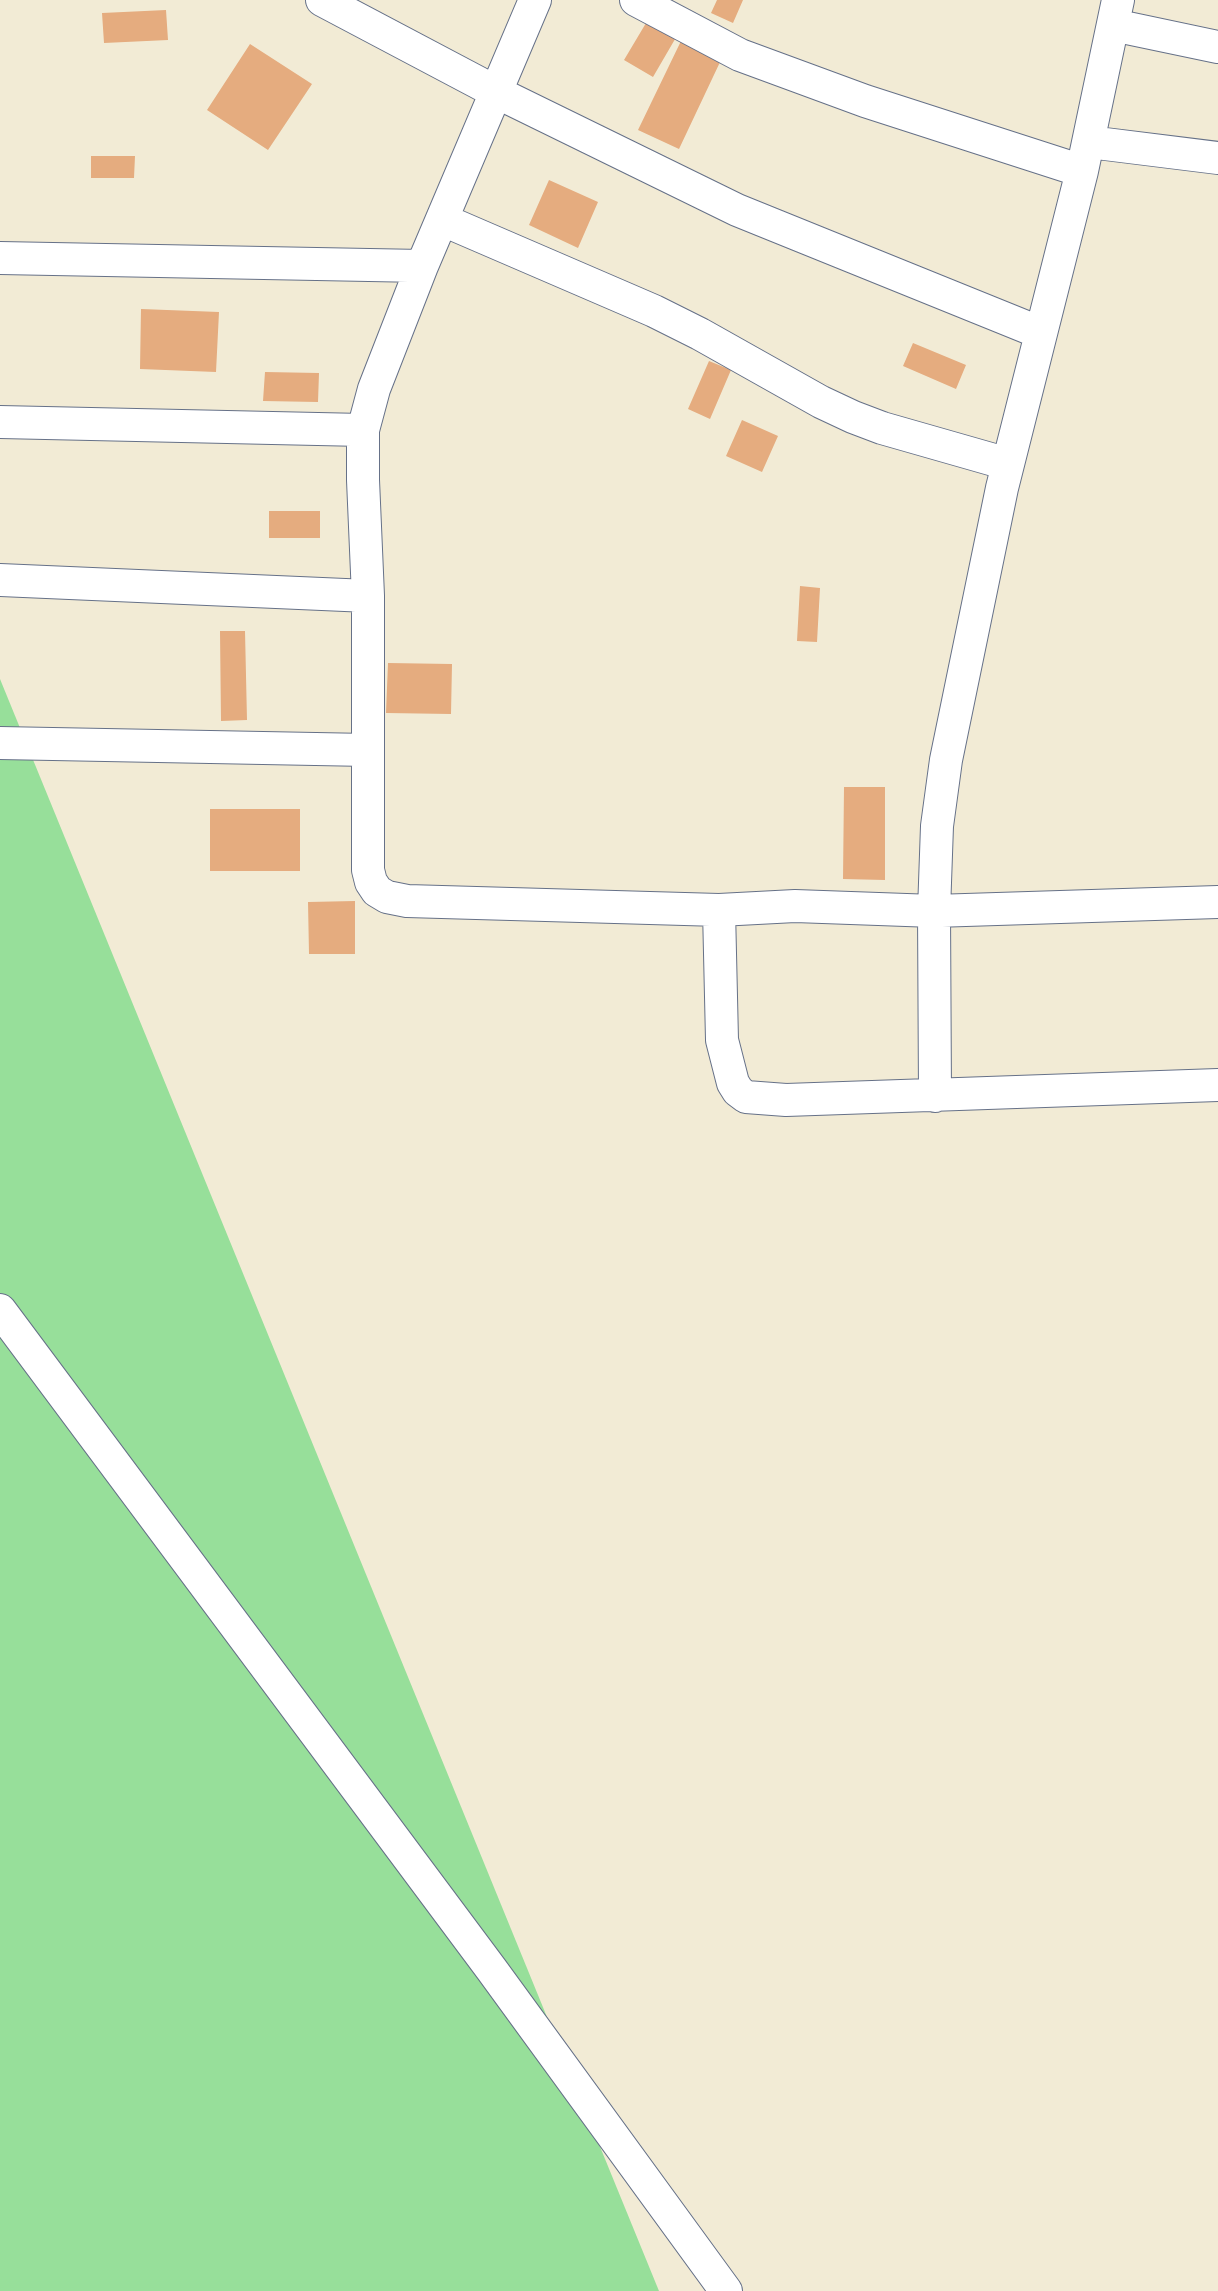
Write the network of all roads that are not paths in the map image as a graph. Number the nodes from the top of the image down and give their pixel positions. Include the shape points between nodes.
1 (322, 0) edge
2 (535, 0) edge
3 (636, 0) edge
4 (1115, 12) edge
5 (1218, 47) edge
6 (496, 92) junction
7 (1085, 156) junction
8 (1218, 158) edge
9 (442, 220) junction
10 (0, 258) edge
11 (422, 266) junction
12 (1041, 333) junction
13 (0, 422) edge
14 (363, 430) junction
15 (1008, 464) junction
16 (0, 580) edge
17 (368, 596) junction
18 (0, 743) edge
19 (368, 750) junction
20 (1218, 902) edge
21 (719, 910) junction
22 (934, 910) junction
23 (1218, 1085) edge
24 (935, 1096) junction
25 (0, 1310) edge
26 (726, 2291) edge

1 - 6 street
2 - 6 street
3 - 7 street via 740,55 865,101
4 - 5 street
4 - 7 street
6 - 9 street
6 - 12 street via 737,210
7 - 8 street
7 - 12 street
9 - 11 street
9 - 15 street via 654,310 853,417
10 - 11 street
11 - 14 street via 374,390
12 - 15 street
13 - 14 street
14 - 17 street
15 - 22 street via 946,760
16 - 17 street
17 - 19 street
18 - 19 street
19 - 21 street via 368,870 376,891 387,897 406,901
20 - 22 street
21 - 22 street via 795,906
21 - 24 street via 722,1040 738,1091 747,1097 786,1100
22 - 24 street
23 - 24 street
25 - 26 street

